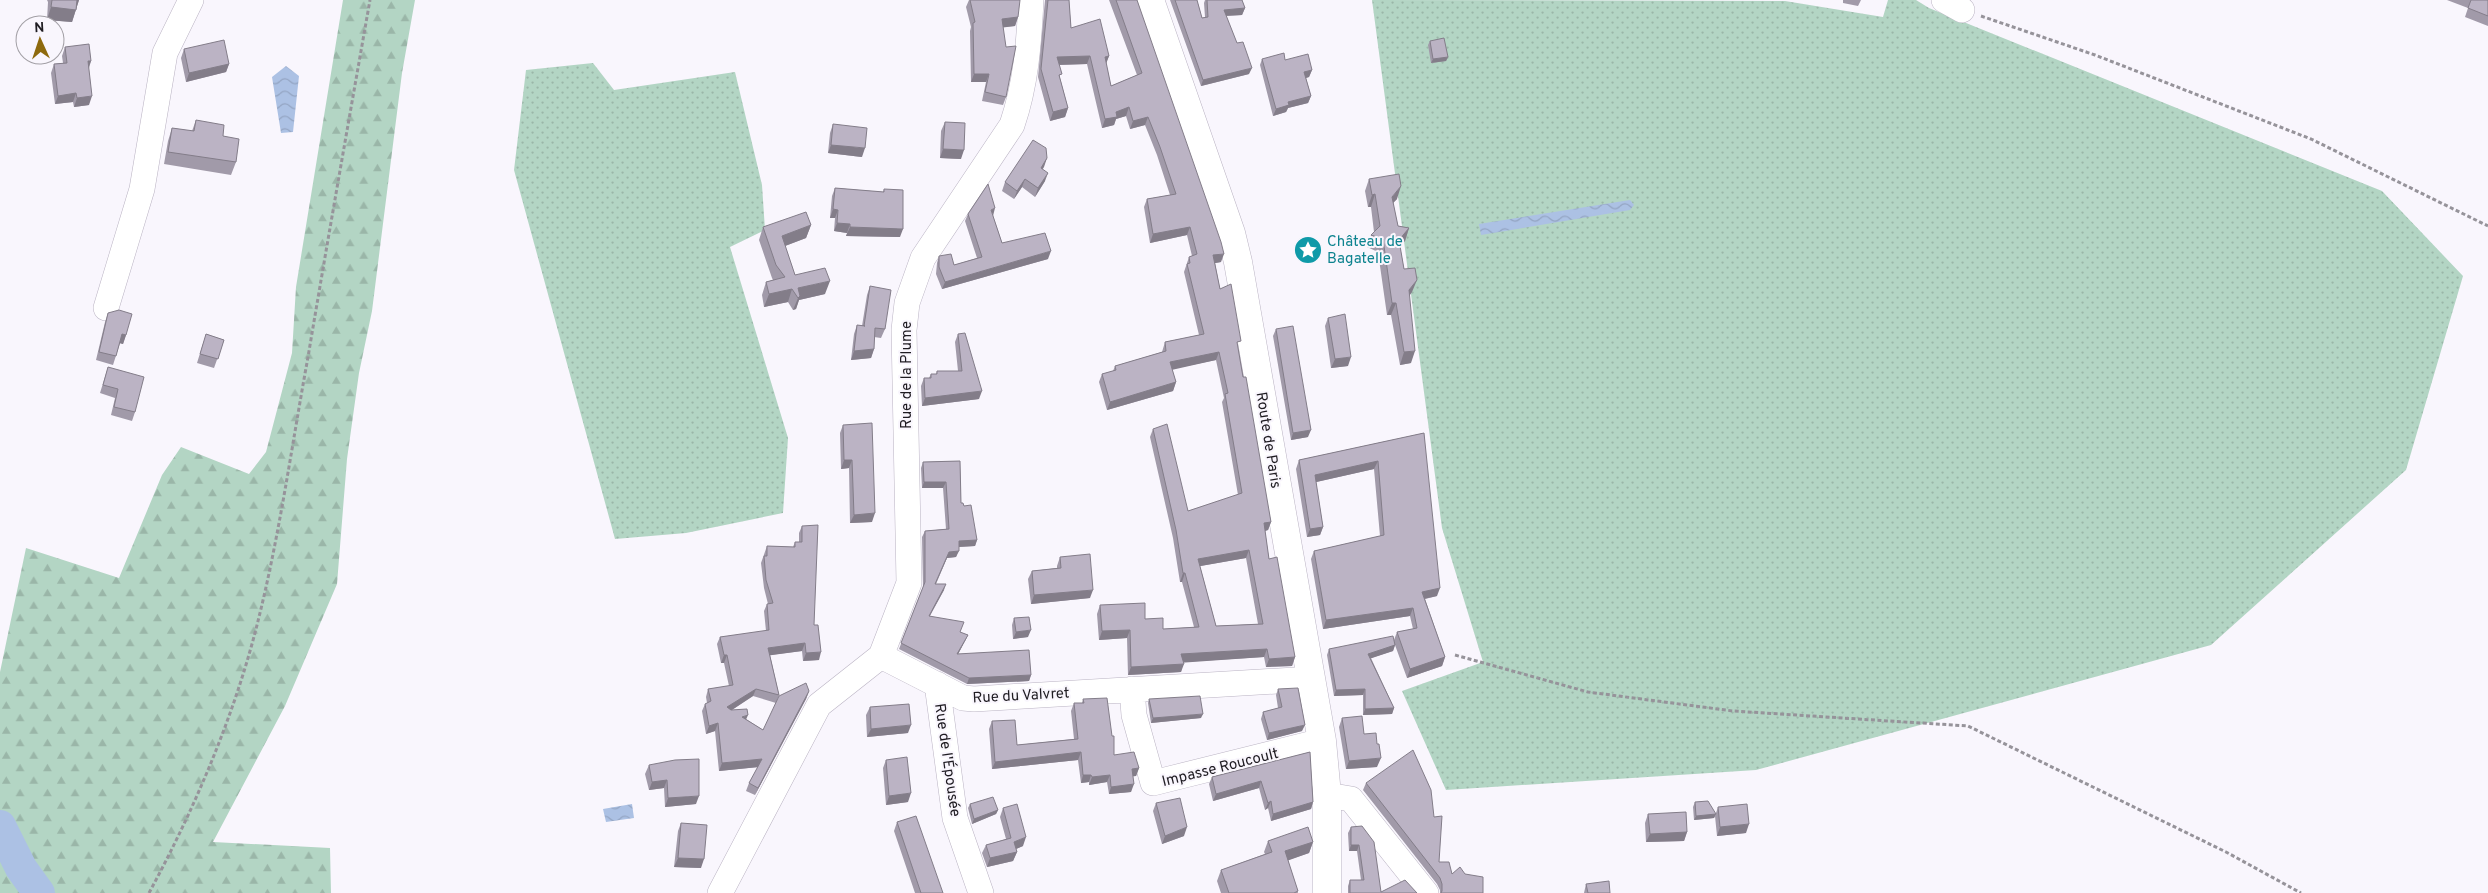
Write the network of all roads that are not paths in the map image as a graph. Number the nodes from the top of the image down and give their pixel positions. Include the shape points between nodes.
1 (191, 0) edge
2 (1031, 0) edge
3 (1150, 0) edge
4 (106, 308) dead end
5 (881, 656) junction
6 (1311, 679) junction
7 (937, 684) junction
8 (1132, 689) junction
9 (1322, 741) junction
10 (1327, 795) junction
11 (720, 893) edge
12 (981, 893) edge
13 (1327, 893) edge
14 (1426, 893) edge

1 - 4 street via 165,54 142,189
2 - 5 street, Rue de la Plume via 1028,63 1012,125 923,258 907,303 904,330 909,583
3 - 6 main road, Route de Paris via 1231,233
5 - 7 street, Rue du Valvret
5 - 11 street via 819,705
6 - 8 street, Rue du Valvret
6 - 9 main road, Route de Paris
7 - 8 street, Rue du Valvret via 964,698 974,699
7 - 12 street, Rue de l'Épousée via 956,818
8 - 9 street, Impasse Roucoult via 1134,715 1153,784
9 - 10 main road, Route de Paris
10 - 13 main road, Route de Paris
10 - 14 street via 1351,799

